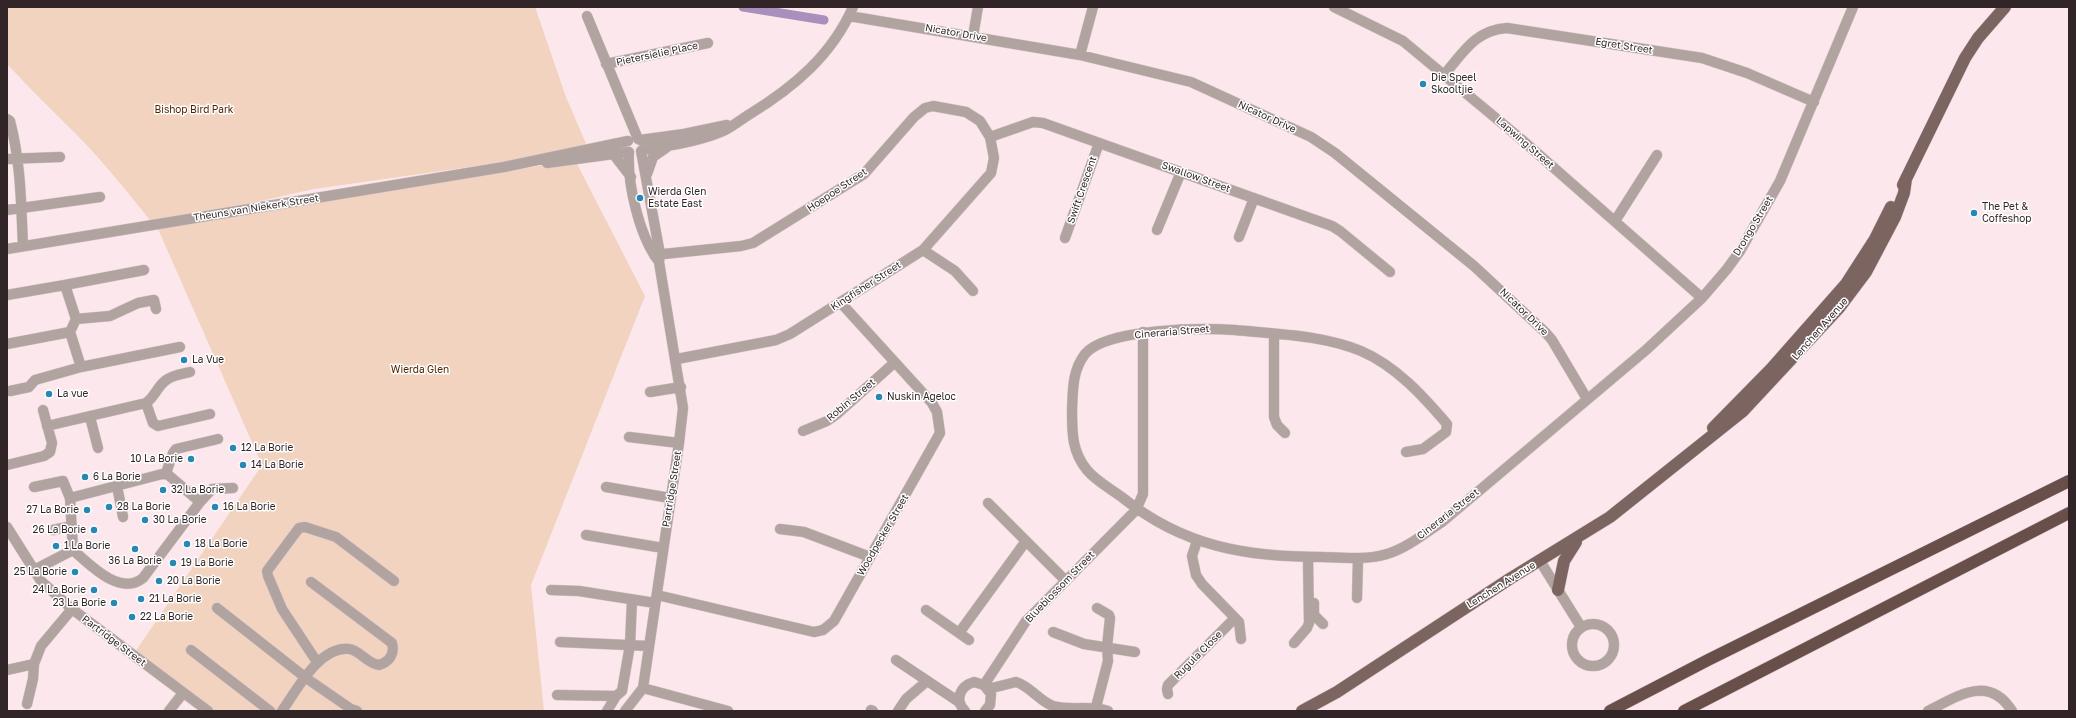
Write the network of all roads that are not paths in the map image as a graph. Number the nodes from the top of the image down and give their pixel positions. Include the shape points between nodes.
1 (978, 7) edge
2 (1093, 7) edge
3 (1334, 7) edge
4 (1853, 7) edge
5 (2005, 7) edge
6 (851, 11) edge
7 (587, 16) dead end
8 (973, 36) junction
9 (708, 43) dead end
10 (1080, 55) junction
11 (606, 64) junction
12 (1444, 75) junction
13 (1814, 102) junction
14 (7, 119) edge
15 (735, 124) junction
16 (990, 137) junction
17 (634, 140) junction
18 (1099, 143) junction
19 (671, 145) junction
20 (641, 151) junction
21 (629, 152) junction
22 (614, 155) junction
23 (1657, 155) dead end
24 (18, 157) junction
25 (60, 157) dead end
26 (7, 159) edge
27 (504, 167) junction
28 (1181, 172) junction
29 (646, 180) junction
30 (631, 181) junction
31 (100, 197) dead end
32 (1254, 198) junction
33 (23, 208) junction
34 (7, 210) edge
35 (1615, 221) junction
36 (1157, 230) dead end
37 (1239, 237) dead end
38 (1065, 238) dead end
39 (24, 246) junction
40 (7, 249) edge
41 (923, 250) junction
42 (658, 257) junction
43 (144, 270) dead end
44 (1390, 272) dead end
45 (65, 285) junction
46 (973, 291) dead end
47 (7, 295) edge
48 (1702, 298) junction
49 (841, 303) junction
50 (156, 308) dead end
51 (76, 319) junction
52 (70, 332) junction
53 (1143, 332) junction
54 (1274, 334) junction
55 (7, 344) edge
56 (180, 347) dead end
57 (676, 359) junction
58 (894, 363) junction
59 (80, 367) junction
60 (190, 372) dead end
61 (681, 387) junction
62 (10, 391) dead end
63 (650, 392) dead end
64 (1587, 399) junction
65 (146, 403) junction
66 (43, 410) dead end
67 (210, 414) dead end
68 (90, 417) junction
69 (47, 426) junction
70 (803, 432) dead end
71 (1285, 433) dead end
72 (629, 437) dead end
73 (218, 439) dead end
74 (679, 443) junction
75 (98, 448) dead end
76 (1406, 452) dead end
77 (7, 465) edge
78 (166, 473) junction
79 (2069, 481) edge
80 (117, 486) junction
81 (34, 487) dead end
82 (606, 487) dead end
83 (233, 488) dead end
84 (1143, 494) junction
85 (70, 498) junction
86 (670, 498) junction
87 (1124, 499) junction
88 (200, 502) junction
89 (988, 503) dead end
90 (1136, 510) junction
91 (2069, 513) edge
92 (123, 517) dead end
93 (72, 526) junction
94 (7, 527) edge
95 (780, 529) dead end
96 (53, 530) dead end
97 (586, 535) dead end
98 (1581, 537) junction
99 (1026, 541) junction
100 (1197, 541) junction
101 (11, 543) edge
102 (663, 548) junction
103 (73, 550) junction
104 (870, 557) junction
105 (1311, 557) junction
106 (1358, 558) junction
107 (1540, 561) junction
108 (32, 570) junction
109 (394, 581) dead end
110 (1066, 581) junction
111 (311, 582) dead end
112 (551, 590) dead end
113 (1558, 590) junction
114 (1357, 598) dead end
115 (656, 599) junction
116 (632, 600) junction
117 (217, 608) dead end
118 (1097, 608) dead end
119 (72, 609) junction
120 (926, 610) dead end
121 (1235, 618) junction
122 (1323, 624) dead end
123 (1581, 627) junction
124 (1053, 632) dead end
125 (959, 633) junction
126 (1241, 639) dead end
127 (969, 640) dead end
128 (560, 642) dead end
129 (1294, 644) dead end
130 (630, 645) junction
131 (649, 646) junction
132 (1107, 647) junction
133 (190, 650) dead end
134 (1135, 652) dead end
135 (896, 660) dead end
136 (317, 662) junction
137 (34, 664) junction
138 (7, 670) edge
139 (306, 678) junction
140 (927, 680) junction
141 (986, 687) junction
142 (643, 688) junction
143 (183, 693) junction
144 (1168, 694) dead end
145 (557, 695) dead end
146 (616, 696) junction
147 (959, 702) junction
148 (27, 704) dead end
149 (1096, 707) junction
150 (169, 711) edge
151 (208, 711) edge
152 (270, 711) edge
153 (282, 711) edge
154 (357, 711) edge
155 (607, 711) edge
156 (624, 711) edge
157 (728, 711) edge
158 (898, 711) edge
159 (965, 711) edge
160 (985, 711) edge
161 (1108, 711) edge
162 (1302, 711) edge
163 (1610, 711) edge
164 (1684, 711) edge
165 (1928, 711) edge
166 (2012, 711) edge

1 - 8 street
2 - 10 street
3 - 12 street, Lapwing Street via 1399,39
4 - 13 street, Drongo Street
5 - 98 main road, Lenchen Avenue via 1978,38 1965,58 1906,179 1900,205 1884,240 1866,272 1839,308 1743,411 1637,497
6 - 8 street, Nicator Drive
6 - 15 street, Theuns van Niekerk Street via 829,49 809,71 777,98
7 - 11 street, Pietersielie Place
8 - 10 street, Nicator Drive
9 - 11 street, Pietersielie Place
10 - 64 street, Nicator Drive via 1191,82 1311,137 1336,153 1474,266 1546,333
11 - 17 street, Pietersielie Place
12 - 13 street, Egret Street via 1480,35 1507,28 1702,58 1747,73
12 - 35 street, Lapwing Street
13 - 48 street, Drongo Street via 1780,181 1762,214 1740,251
14 - 24 street via 10,121
15 - 17 street, Theuns van Niekerk Street
15 - 19 street, Theuns van Niekerk Street via 712,135
16 - 18 street, Swallow Street via 1038,122
16 - 41 street, Kingfisher Street via 994,158 991,173
16 - 42 street, Hoepoe Street via 973,115 933,106 925,108 864,174 753,243
17 - 20 street via 643,145
17 - 21 street via 626,146
17 - 27 street, Theuns van Niekerk Street
18 - 28 street, Swallow Street
18 - 38 street, Swift Crescent
19 - 20 street, Theuns van Niekerk Street
19 - 29 street via 653,157
20 - 21 street via 635,154
20 - 29 street, Partridge Street
21 - 22 street, Theuns van Niekerk Street
21 - 30 street, Partridge Street
22 - 27 street, Theuns van Niekerk Street
22 - 30 street
23 - 35 street
24 - 25 street
24 - 26 street
24 - 33 street
27 - 39 street, Theuns van Niekerk Street
28 - 32 street, Swallow Street
28 - 36 street
29 - 30 street
29 - 42 street, Partridge Street
30 - 42 street, Partridge Street via 638,217
31 - 33 street
32 - 37 street
32 - 44 street, Swallow Street via 1332,226
33 - 34 street
33 - 39 street
35 - 48 street, Lapwing Street
39 - 40 street, Theuns van Niekerk Street
41 - 46 street via 954,272
41 - 49 street, Kingfisher Street
42 - 57 street, Partridge Street
43 - 45 street
45 - 47 street
45 - 51 street
48 - 64 street, Drongo Street via 1646,350
49 - 57 street, Kingfisher Street via 776,340
49 - 58 street, Woodpecker Street
50 - 51 street via 154,300 138,303 110,316
51 - 52 street
52 - 55 street
52 - 59 street
53 - 54 street, Cineraria Street via 1208,328
53 - 84 street, Blueblossom Street
53 - 87 street, Cineraria Street via 1096,346 1086,353 1074,373 1074,450 1088,472
54 - 71 street via 1274,417 1277,425
54 - 76 street, Cineraria Street via 1326,341 1363,352 1395,371 1410,384 1448,427 1446,432 1427,447
56 - 59 street
57 - 61 street, Partridge Street
58 - 70 street, Robin Street via 837,414
58 - 104 street, Woodpecker Street via 932,403 938,417 940,433
59 - 62 street via 35,380 29,387
60 - 65 street via 164,381 154,397
61 - 63 street
61 - 74 street, Partridge Street via 683,408
64 - 106 street, Cineraria Street via 1442,522 1412,542 1387,554
65 - 67 street via 153,423 158,426
65 - 68 street
66 - 69 street
68 - 69 street
68 - 75 street
69 - 77 street via 52,443 50,452 44,456
72 - 74 street
73 - 78 street via 176,450
74 - 86 street, Partridge Street
78 - 80 street
78 - 88 street
79 - 163 highway
80 - 85 street
80 - 92 street
81 - 85 street via 63,481
82 - 86 street
83 - 88 street via 212,489
84 - 87 street
84 - 90 street, Blueblossom Street
85 - 93 street
86 - 102 street, Partridge Street
87 - 90 street, Cineraria Street
88 - 103 street via 143,578 136,583 108,579
89 - 99 street
90 - 100 street, Cineraria Street
90 - 110 street, Blueblossom Street
91 - 164 highway
93 - 96 street
93 - 103 street
94 - 101 street, Partridge Street
95 - 104 street via 804,532
97 - 102 street
98 - 107 main road, Lenchen Avenue
98 - 113 main road via 1564,561
99 - 110 street
99 - 125 street
100 - 105 street, Cineraria Street via 1252,554
100 - 121 street via 1192,556 1196,575
101 - 108 street, Partridge Street
102 - 115 street, Partridge Street
103 - 108 street
104 - 115 street, Woodpecker Street via 834,621 823,630 814,632
105 - 106 street, Cineraria Street
105 - 122 street via 1314,615
105 - 129 street via 1308,623
106 - 114 street
107 - 113 street
107 - 162 main road, Lenchen Avenue via 1336,692
108 - 119 street, Partridge Street
109 - 136 street via 336,536 304,527 299,528 267,571 282,609
110 - 141 street, Blueblossom Street via 1026,621
111 - 136 street via 393,646 391,658 378,665 349,649 335,650
112 - 116 street, Woodpecker Street via 579,591
113 - 123 street
115 - 116 street, Woodpecker Street
115 - 131 street, Partridge Street
116 - 130 street
117 - 139 street
118 - 132 street via 1110,616
119 - 137 street via 41,646
119 - 143 street, Partridge Street
120 - 125 street
121 - 126 street via 1240,624
121 - 144 street, Rugula Close via 1168,685
123 - 123 street via 1597,624 1611,634 1614,649 1605,663 1589,667 1574,657 1571,641
124 - 132 street via 1084,644
125 - 127 street
128 - 130 street
130 - 131 street
130 - 146 street via 622,691
131 - 142 street, Partridge Street
132 - 134 street
132 - 149 street via 1108,661
133 - 152 street
135 - 140 street
136 - 139 street
137 - 138 street
137 - 148 street
139 - 153 street
139 - 154 street
140 - 147 street
140 - 158 street via 906,699
141 - 147 street via 974,682 968,683 961,691
141 - 149 street via 1016,682 1054,706
141 - 160 street via 992,699
142 - 156 street
142 - 157 street
143 - 150 street
143 - 151 street, Partridge Street
145 - 146 street
146 - 155 street
147 - 159 street
149 - 161 street
165 - 166 street via 1975,690 1990,691 2001,697

